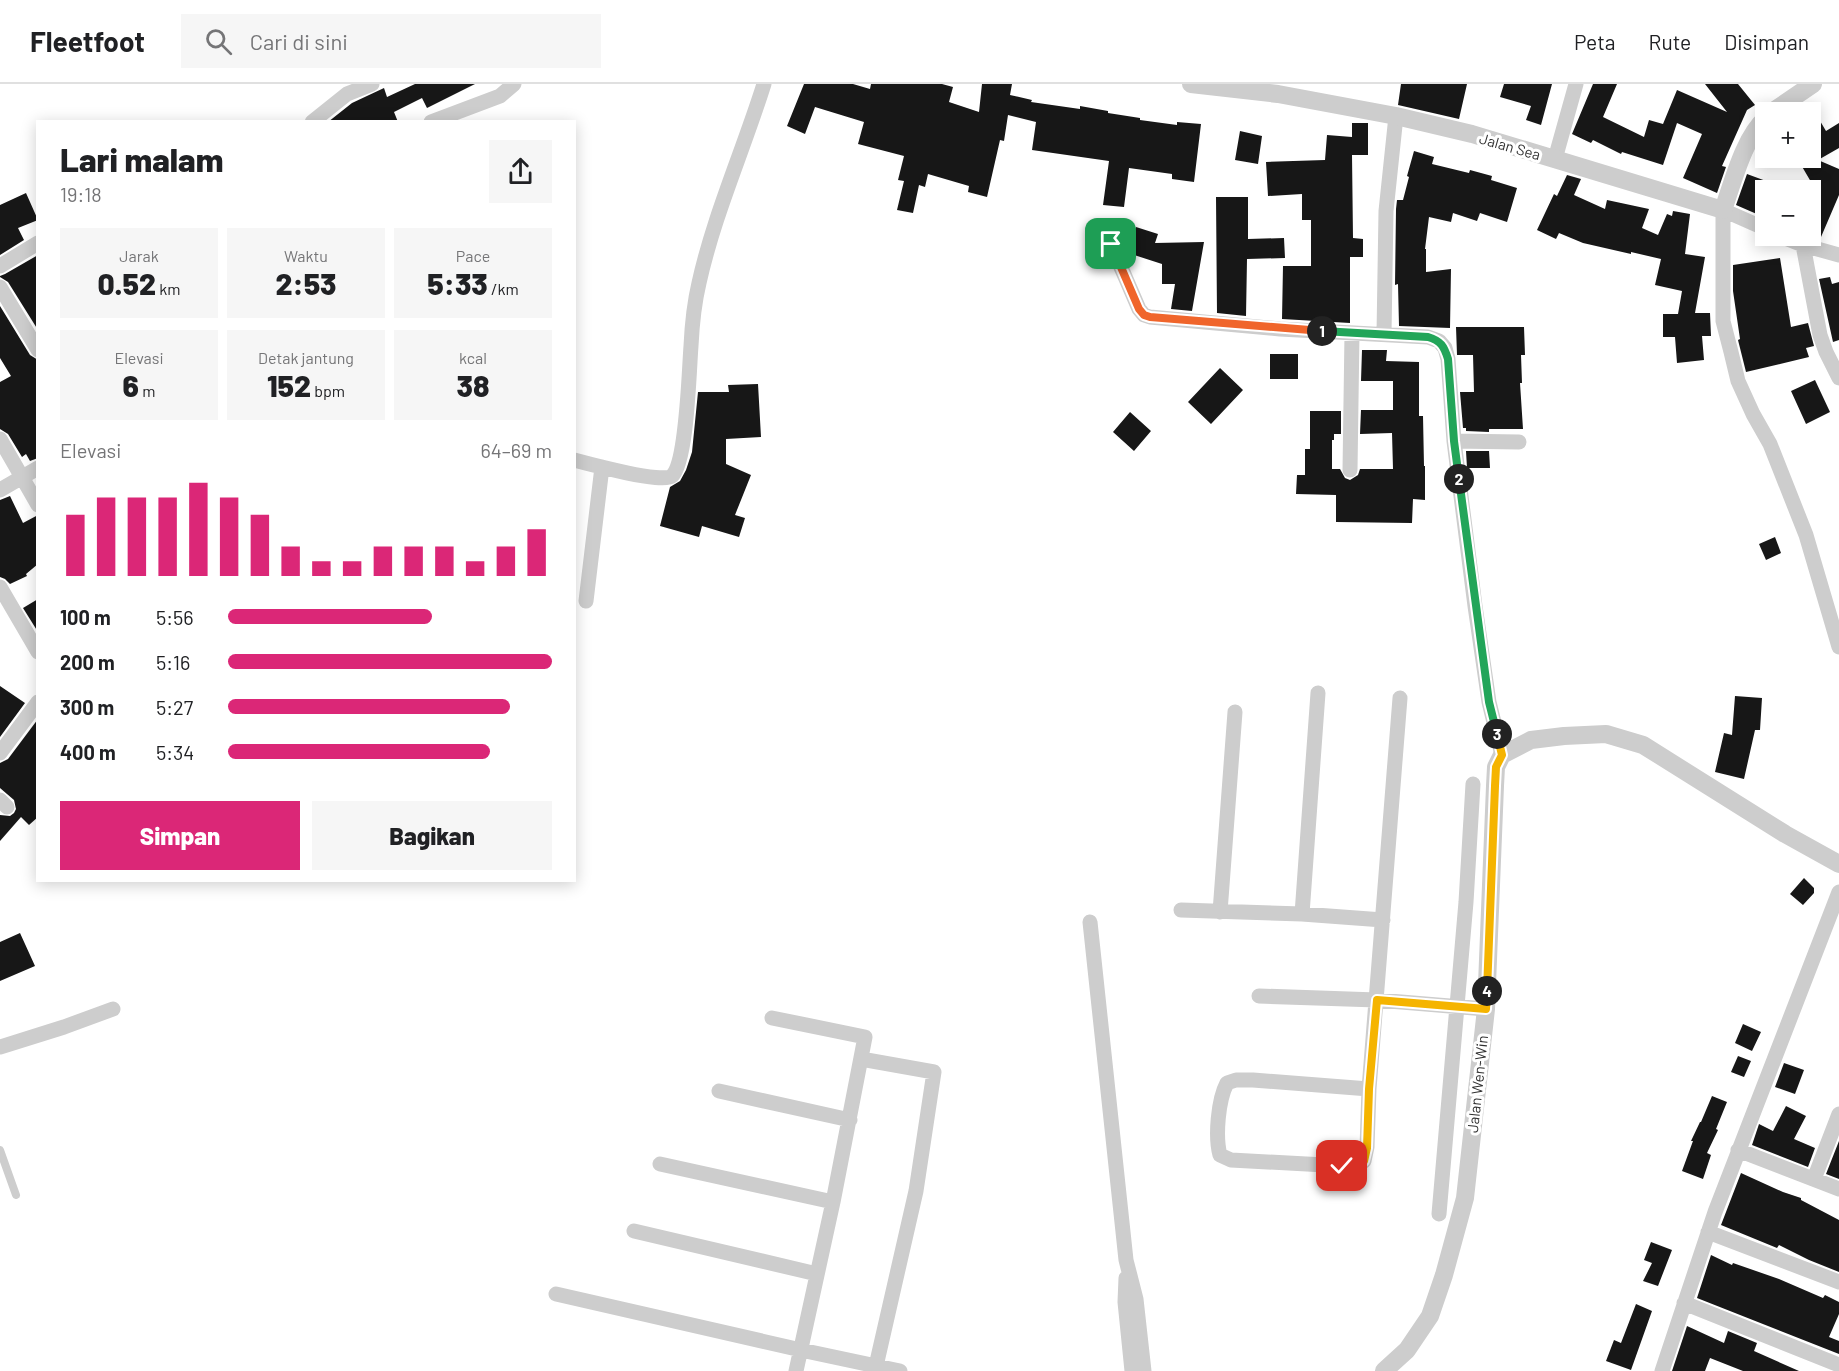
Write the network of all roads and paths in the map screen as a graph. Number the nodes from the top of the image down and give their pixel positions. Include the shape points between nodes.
1 (372, 84) edge
2 (514, 84) edge
3 (764, 84) edge
4 (1191, 84) edge
5 (1576, 84) edge
6 (1813, 84) edge
7 (1787, 102) edge
8 (1396, 116) junction
9 (314, 120) edge
10 (435, 120) edge
11 (1755, 128) edge
12 (1556, 159) junction
13 (1723, 210) junction
14 (1755, 224) edge
15 (36, 244) edge
16 (1111, 244) dead end
17 (1803, 246) edge
18 (1807, 246) edge
19 (1839, 255) edge
20 (0, 266) edge
21 (0, 287) edge
22 (1352, 333) junction
23 (1384, 334) junction
24 (36, 347) edge
25 (1839, 378) edge
26 (0, 439) edge
27 (1454, 441) junction
28 (1519, 442) dead end
29 (576, 460) edge
30 (602, 467) junction
31 (36, 469) edge
32 (1350, 470) dead end
33 (22, 478) junction
34 (0, 490) edge
35 (36, 502) edge
36 (0, 587) edge
37 (586, 601) dead end
38 (1839, 647) edge
39 (36, 649) edge
40 (1318, 693) dead end
41 (1400, 698) dead end
42 (36, 705) edge
43 (1235, 712) dead end
44 (0, 753) edge
45 (1502, 755) junction
46 (1473, 784) dead end
47 (1839, 864) edge
48 (1839, 892) edge
49 (1181, 910) dead end
50 (1220, 912) junction
51 (1302, 914) junction
52 (1383, 920) junction
53 (1090, 922) dead end
54 (1259, 996) dead end
55 (1377, 1000) junction
56 (1456, 1006) junction
57 (113, 1009) dead end
58 (1486, 1009) junction
59 (772, 1018) dead end
60 (0, 1047) edge
61 (861, 1059) junction
62 (1369, 1089) junction
63 (719, 1090) dead end
64 (1839, 1114) edge
65 (850, 1120) junction
66 (0, 1150) edge
67 (1738, 1150) junction
68 (660, 1164) dead end
69 (1814, 1179) junction
70 (1839, 1189) edge
71 (16, 1195) dead end
72 (834, 1202) junction
73 (1439, 1214) dead end
74 (634, 1231) dead end
75 (1708, 1232) junction
76 (1126, 1260) junction
77 (817, 1274) junction
78 (1839, 1282) edge
79 (556, 1294) dead end
80 (1684, 1303) junction
81 (801, 1350) junction
82 (1839, 1365) edge
83 (876, 1366) junction
84 (796, 1371) edge
85 (900, 1371) edge
86 (1132, 1371) edge
87 (1144, 1371) edge
88 (1384, 1371) edge
89 (1662, 1371) edge

1 - 9 street via 347,94
2 - 10 street via 500,96
3 - 30 street via 718,213 698,283 684,438 676,469 667,479
4 - 8 street, Jalan Sea via 1278,94
5 - 12 street
6 - 7 street
8 - 12 street, Jalan Sea
8 - 23 street via 1386,211
11 - 13 street
12 - 13 street, Jalan Sea
13 - 14 street
13 - 38 street via 1723,321 1738,381 1770,444 1806,535
15 - 20 street
16 - 22 street via 1144,315
17 - 25 street via 1820,334
18 - 19 street
21 - 24 street
22 - 23 street
22 - 32 street
23 - 27 street via 1428,337 1445,348
26 - 33 street
27 - 28 street
27 - 45 street via 1489,702
29 - 30 street
30 - 37 street
31 - 33 street
33 - 34 street
33 - 35 street
36 - 39 street
40 - 51 street
41 - 52 street
42 - 44 street
43 - 50 street
45 - 47 street via 1531,740 1564,736 1606,734 1642,745
45 - 58 street, Jalan Wen-Win via 1496,767
46 - 56 street
48 - 67 street
49 - 50 street
50 - 51 street
51 - 52 street
52 - 55 street
53 - 76 street
54 - 55 street
55 - 56 street
55 - 62 street
56 - 58 street
56 - 73 street
57 - 60 street
58 - 88 street, Jalan Wen-Win via 1465,1198 1444,1275 1431,1316 1407,1350
59 - 61 street via 865,1037
61 - 65 street
61 - 83 street via 934,1071 916,1191
62 - 62 street via 1367,1148 1364,1161 1357,1166 1231,1160 1220,1155 1219,1120 1222,1091 1227,1083 1253,1080
63 - 65 street
64 - 69 street
65 - 72 street
66 - 71 lane
67 - 69 street
67 - 75 street
68 - 72 street
69 - 70 street
72 - 77 street
74 - 77 street
75 - 78 street
75 - 80 street
76 - 86 street via 1125,1302
76 - 87 street via 1136,1299
77 - 81 street
79 - 81 street
80 - 82 street
80 - 89 street
81 - 83 street
81 - 84 street
83 - 85 street

